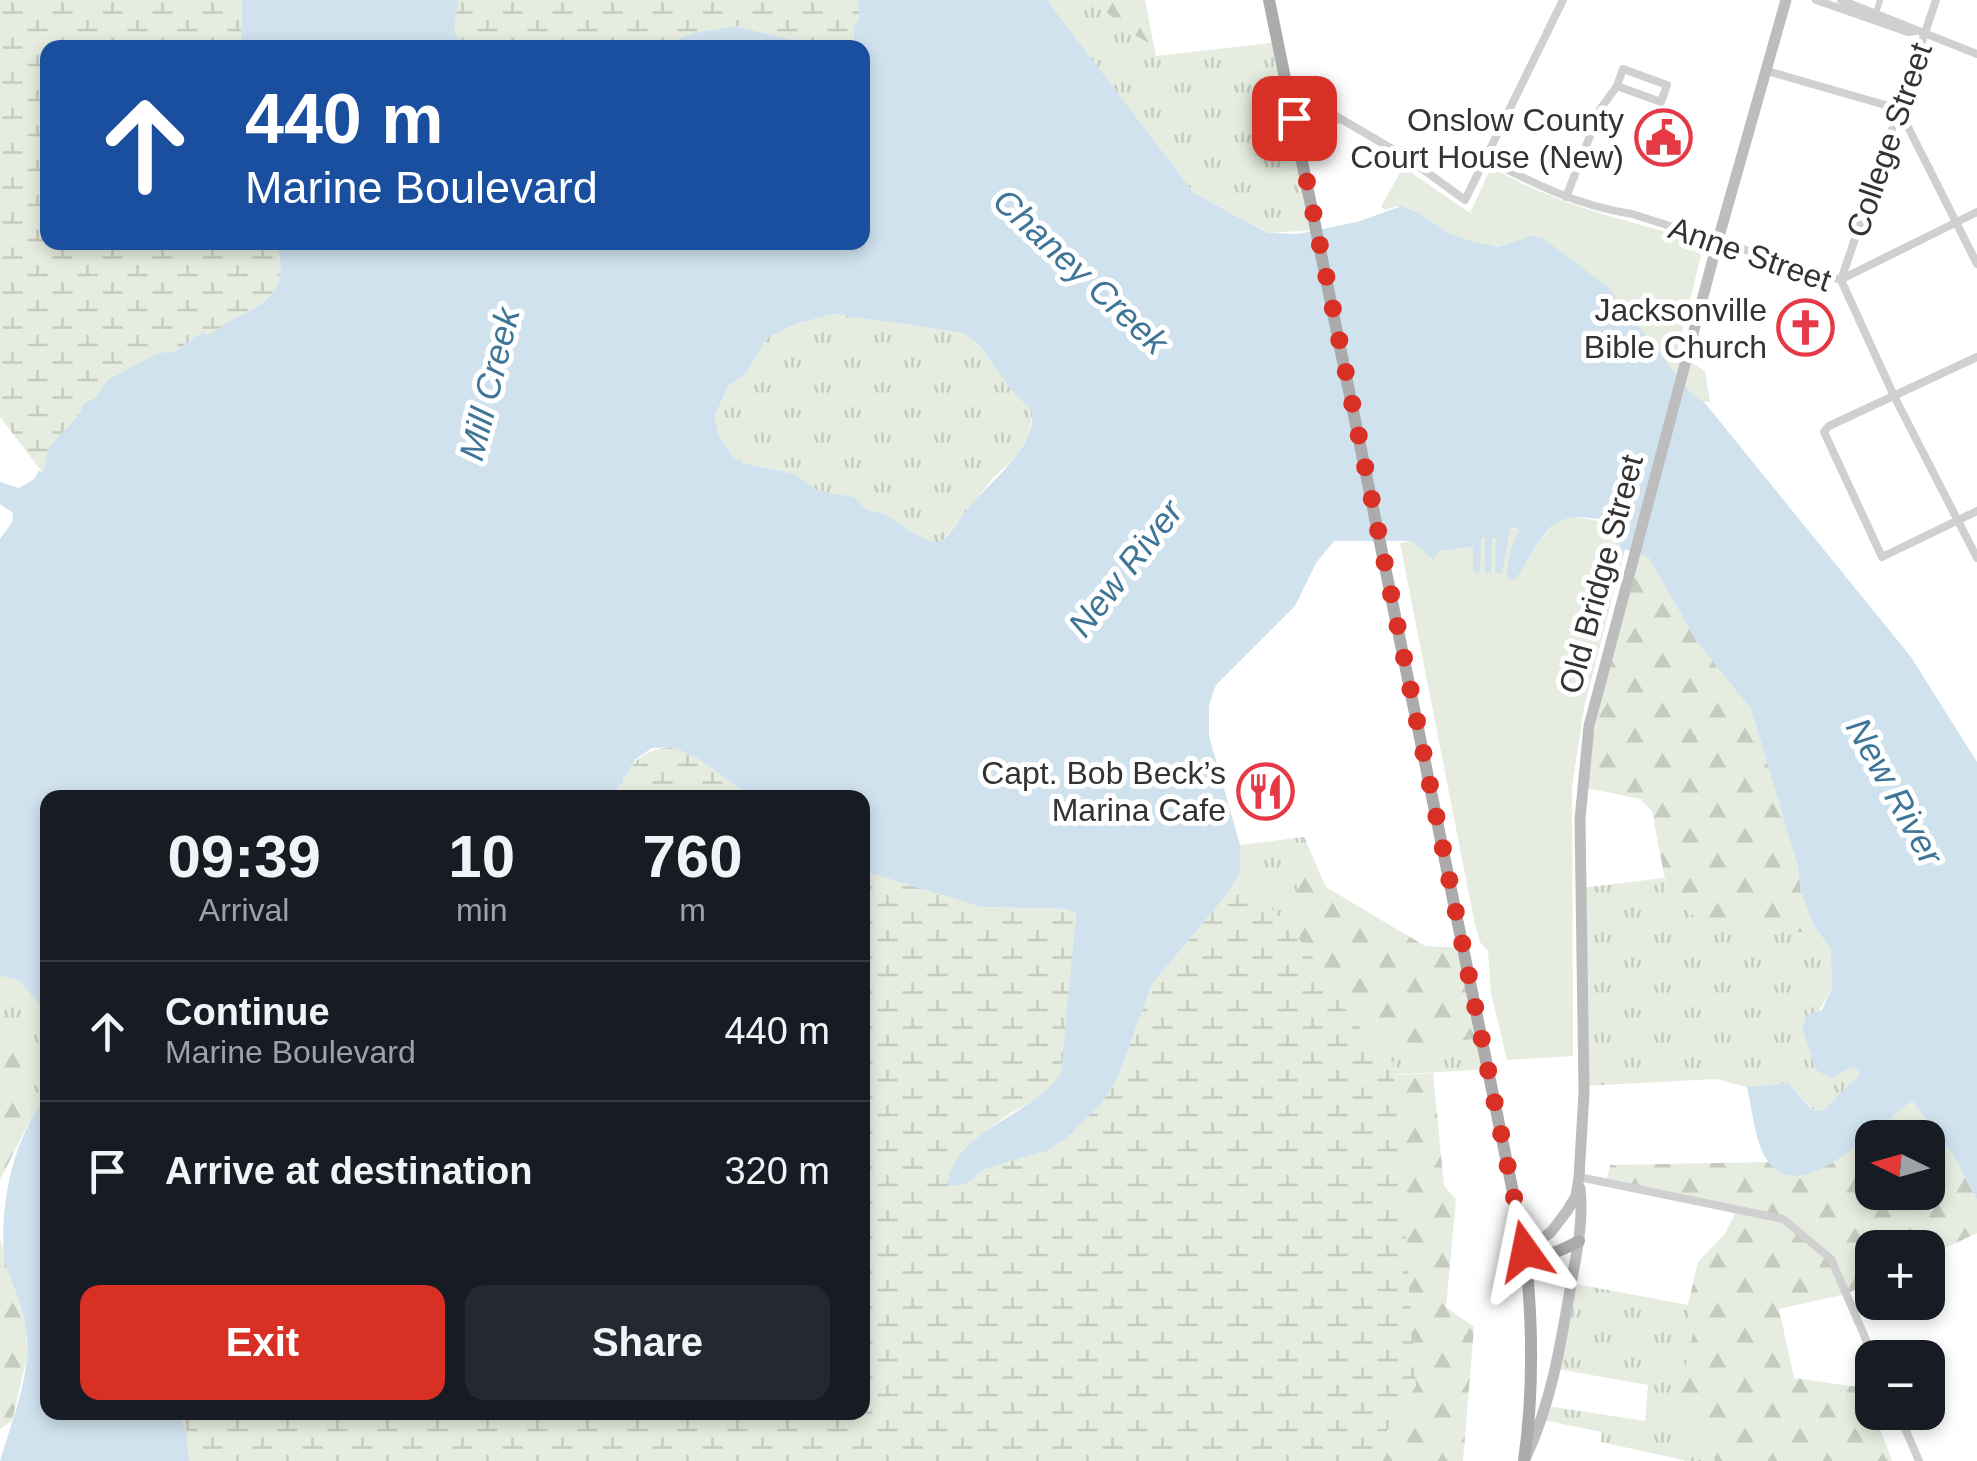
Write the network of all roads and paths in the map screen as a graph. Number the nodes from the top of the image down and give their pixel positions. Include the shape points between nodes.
1 (1269, 0) edge
2 (1562, 0) edge
3 (1786, 0) edge
4 (1816, 0) edge
5 (1841, 0) edge
6 (1880, 0) edge
7 (1936, 0) edge
8 (1876, 13) junction
9 (1920, 32) junction
10 (1977, 54) edge
11 (1767, 71) junction
12 (1618, 86) junction
13 (1288, 88) junction
14 (1899, 109) junction
15 (1340, 119) junction
16 (1299, 147) junction
17 (1486, 158) junction
18 (1566, 197) junction
19 (1977, 212) edge
20 (1957, 223) junction
21 (1718, 240) junction
22 (1977, 264) edge
23 (1841, 280) junction
24 (1977, 357) edge
25 (1894, 396) junction
26 (1977, 511) edge
27 (1958, 520) junction
28 (1977, 558) edge
29 (1580, 1178) junction
30 (1579, 1241) junction
31 (1525, 1251) junction
32 (1866, 1340) edge
33 (1906, 1430) edge
34 (1524, 1461) edge
35 (1919, 1461) edge

1 - 13 main road
2 - 17 street
3 - 11 main road, Old Bridge Street
4 - 9 street
5 - 8 street
6 - 8 street
7 - 9 street, College Street
8 - 9 street
9 - 10 street
9 - 14 street, College Street
11 - 14 street
11 - 21 main road, Old Bridge Street
12 - 12 street via 1661,102 1667,85 1623,69
12 - 18 street via 1601,108
13 - 15 street
13 - 16 main road
14 - 20 street
14 - 23 street, College Street
15 - 16 street via 1310,129
15 - 17 street via 1465,200
16 - 31 main road
17 - 18 street, Anne Street
18 - 21 street, Anne Street
19 - 20 street
20 - 22 street
20 - 23 street
21 - 23 street, Anne Street
21 - 29 main road, Old Bridge Street via 1589,726 1582,786
23 - 25 street, Anne Street
24 - 25 street
25 - 27 street, Anne Street
25 - 27 street via 1824,432 1882,557
26 - 27 street
27 - 28 street, Anne Street
29 - 30 main road, Old Bridge Street
29 - 31 main road, Old Bridge Street via 1567,1212
29 - 32 street via 1783,1218 1831,1260
30 - 31 main road via 1557,1253
30 - 34 main road, Old Bridge Street via 1557,1368
31 - 34 main road via 1532,1405
33 - 35 street

